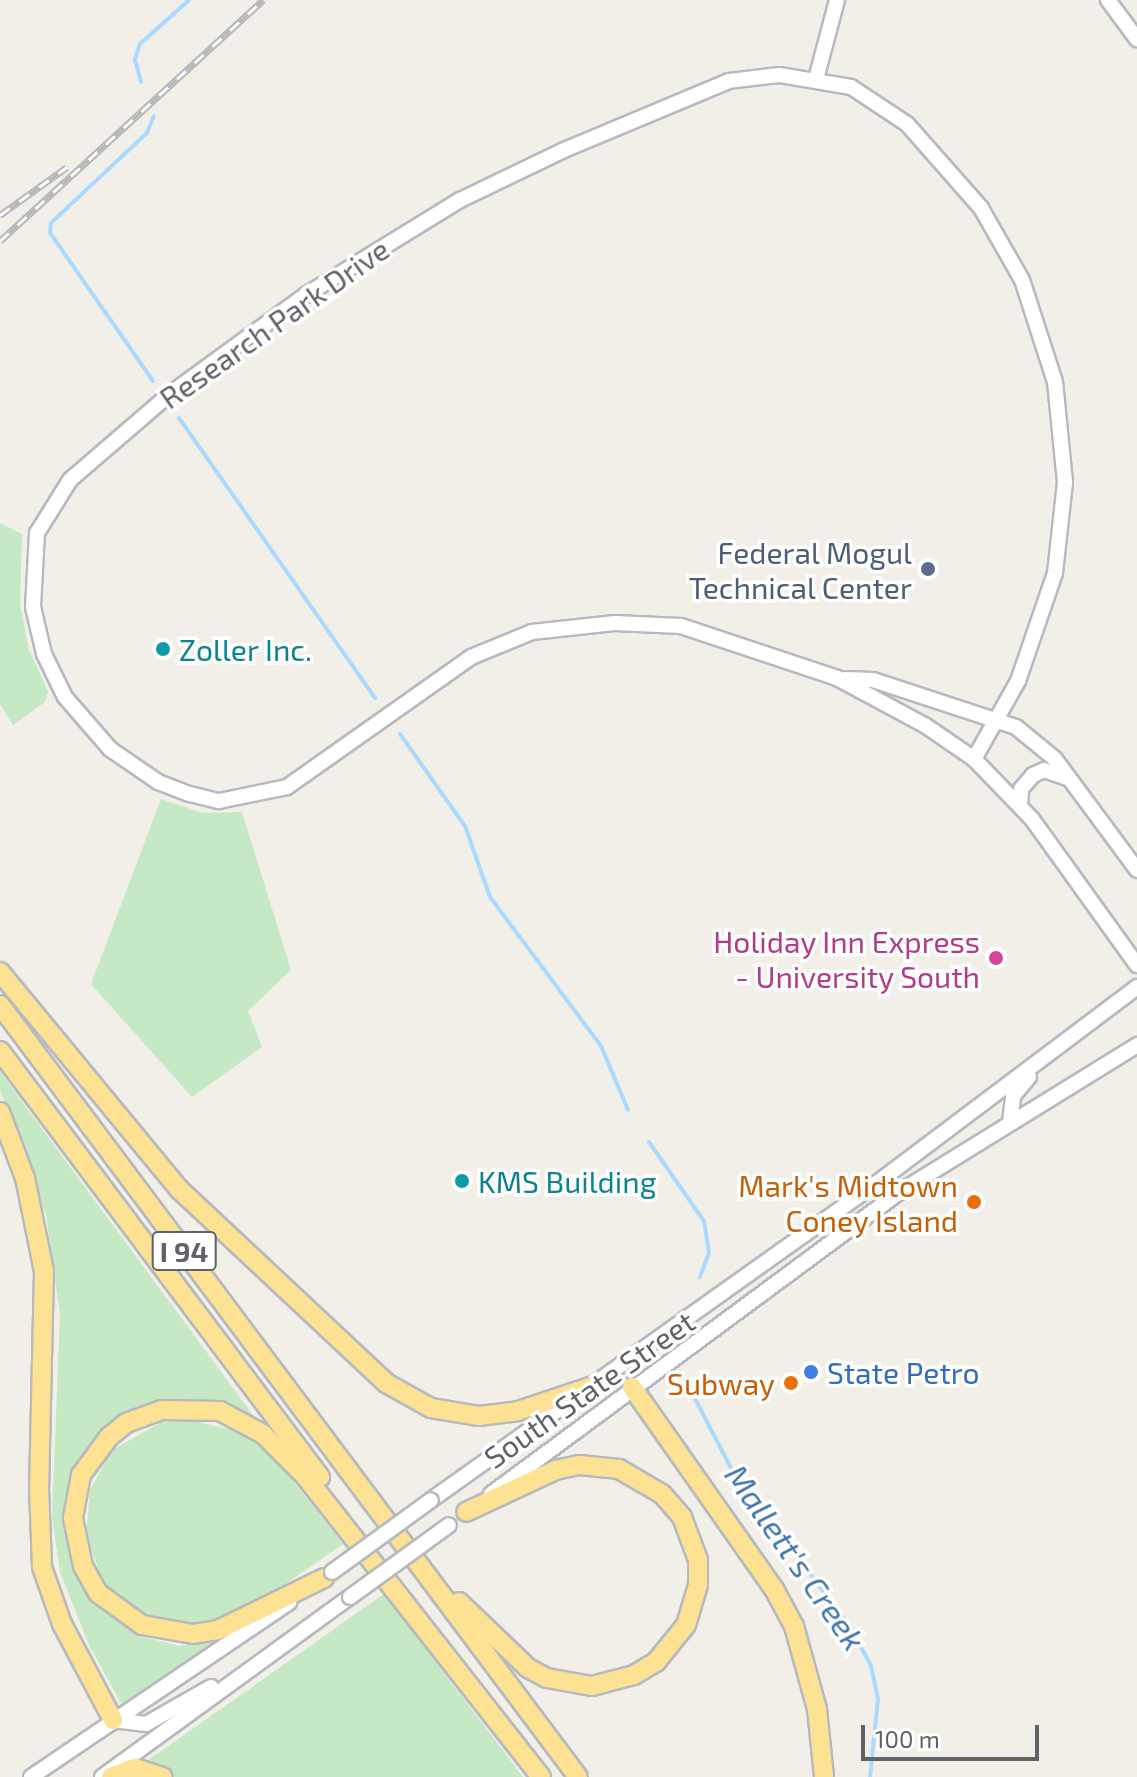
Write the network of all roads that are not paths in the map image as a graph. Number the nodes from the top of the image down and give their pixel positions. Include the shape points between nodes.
1 (837, 0) edge
2 (1108, 0) edge
3 (1137, 39) edge
4 (816, 79) junction
5 (837, 678) junction
6 (1000, 718) junction
7 (974, 759) junction
8 (1071, 781) junction
9 (1020, 805) junction
10 (1137, 870) edge
11 (1137, 965) edge
12 (0, 972) edge
13 (1137, 987) edge
14 (0, 1005) edge
15 (1099, 1016) junction
16 (1137, 1045) edge
17 (0, 1051) edge
18 (0, 1112) edge
19 (1010, 1122) junction
20 (593, 1386) junction
21 (632, 1387) junction
22 (466, 1512) junction
23 (328, 1575) junction
24 (427, 1575) junction
25 (254, 1665) junction
26 (113, 1720) junction
27 (31, 1777) edge
28 (102, 1777) edge
29 (111, 1777) edge
30 (163, 1777) edge
31 (544, 1777) edge
32 (578, 1777) edge
33 (824, 1777) edge

1 - 4 street
2 - 3 street
4 - 5 street, Research Park Drive via 753,76 694,94 562,151 401,234 269,319 94,457 51,504 37,533 31,569 44,654 65,697 89,729 158,782 219,801 287,787 471,657 532,632 601,623 681,626
4 - 6 street, Research Park Drive via 851,87 882,105 945,162 1003,243 1043,331 1062,432 1062,526 1045,612
5 - 6 street, Research Park Drive via 873,680
5 - 7 street, Research Park Drive
6 - 7 street, Research Park Drive
6 - 8 street, Research Park Drive via 1037,742
7 - 9 street, Research Park Drive
8 - 9 street via 1044,770 1025,782
8 - 10 street, Research Park Drive
9 - 11 street, Research Park Drive
12 - 20 highway via 180,1190 386,1383 431,1408 479,1416 518,1411
13 - 15 street, South State Street
14 - 24 highway, I 94
15 - 19 street via 1026,1080 1013,1096
15 - 20 street, South State Street
16 - 19 street, South State Street
17 - 31 highway, I 94
18 - 26 highway via 25,1178 44,1271 38,1503 42,1567 62,1624
19 - 21 street, South State Street via 901,1191
20 - 21 street via 623,1382
20 - 23 street, South State Street, bridge
21 - 22 street, South State Street
21 - 33 highway via 774,1589 794,1626 817,1709
22 - 24 highway via 538,1477 579,1465 619,1469 641,1478 682,1517 693,1539 698,1585 686,1625 656,1662 634,1675 592,1686 567,1684 528,1668
22 - 25 street, South State Street, bridge
23 - 26 street, South State Street
23 - 31 highway via 218,1630 193,1634 142,1625 98,1593 83,1566 73,1518 81,1475 126,1423 161,1410 220,1411 263,1434 305,1476
24 - 32 highway, I 94
25 - 26 street via 146,1724
25 - 28 street, South State Street
26 - 27 street, South State Street
29 - 30 highway via 135,1768

